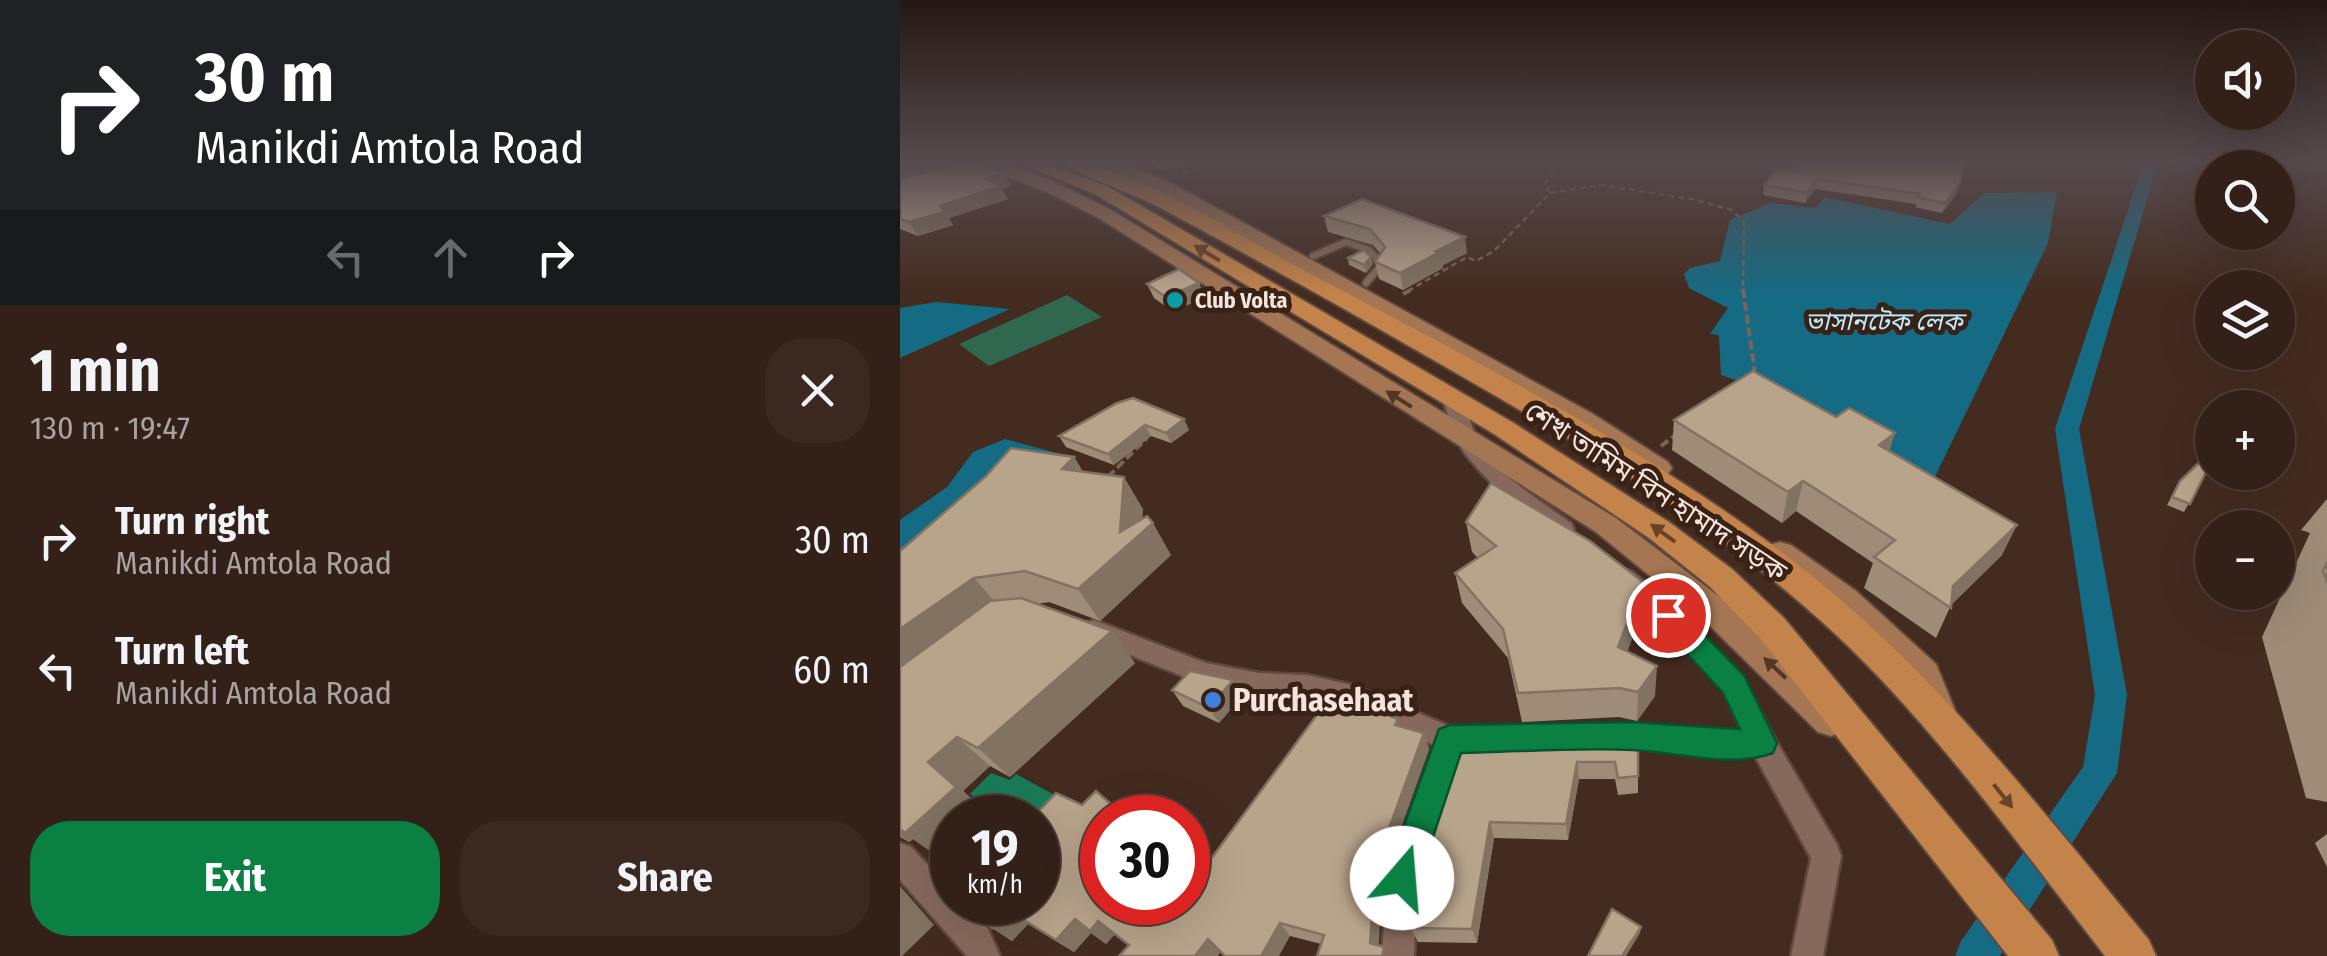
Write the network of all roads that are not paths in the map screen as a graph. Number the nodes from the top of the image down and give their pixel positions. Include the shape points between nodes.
1 (1090, 207) edge
2 (1130, 207) edge
3 (1172, 207) edge
4 (1202, 207) edge
5 (1312, 256) dead end
6 (1366, 283) dead end
7 (1451, 397) junction
8 (1466, 437) junction
9 (1580, 542) edge
10 (1610, 566) edge
11 (1063, 620) edge
12 (1941, 720) junction
13 (1450, 739) junction
14 (1762, 743) junction
15 (1876, 753) junction
16 (900, 858) edge
17 (984, 956) edge
18 (1398, 956) edge
19 (1807, 956) edge
20 (2036, 956) edge
21 (2133, 956) edge

8 -> 1 main road
7 -> 2 main road, শেখ তামিম বিন হামাদ সড়ক
3 - 12 main road, শেখ তামিম বিন হামাদ সড়ক via 1502,389 1720,526 1818,599
4 - 12 main road via 1584,420 1713,504 1872,625 1924,675
5 - 6 lane via 1346,242 1370,250 1382,264
7 - 8 street
15 -> 7 main road, শেখ তামিম বিন হামাদ সড়ক via 1772,628 1721,578 1660,530
8 - 9 street via 1499,480
15 -> 8 main road via 1837,726 1672,574
10 - 14 street via 1733,684
11 - 13 street via 1205,674 1356,697
12 -> 21 main road, শেখ তামিম বিন হামাদ সড়ক
13 - 14 street via 1631,736
13 - 18 street via 1402,878
14 - 19 street via 1826,856
15 - 20 main road, শেখ তামিম বিন হামাদ সড়ক
16 - 17 street via 977,940

